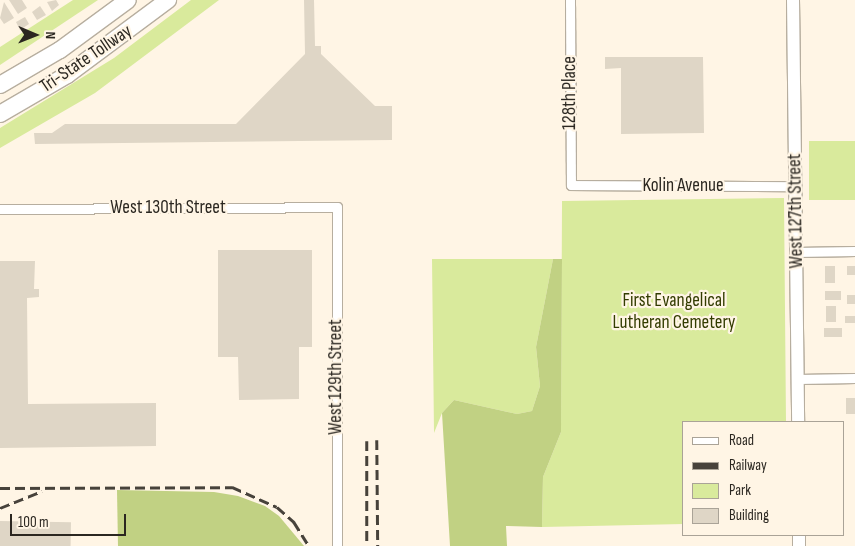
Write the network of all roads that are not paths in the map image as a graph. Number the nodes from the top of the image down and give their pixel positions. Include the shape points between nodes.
1 (128, 0) edge
2 (168, 0) edge
3 (570, 0) edge
4 (793, 0) edge
5 (118, 5) edge
6 (0, 85) edge
7 (0, 114) edge
8 (571, 185) joint
9 (796, 186) junction
10 (337, 207) joint
11 (0, 209) edge
12 (855, 251) edge
13 (796, 252) junction
14 (855, 378) edge
15 (798, 379) junction
16 (798, 421) edge
17 (337, 546) edge

1 - 5 highway, Tri-State Tollway
2 - 7 highway, Tri-State Tollway via 67,75
3 - 8 street, 128th Place
4 - 9 main road, West 127th Street
5 - 6 highway, Tri-State Tollway via 60,50
8 - 9 street, Kolin Avenue
9 - 13 main road, West 127th Street
10 - 11 street, West 130th Street
10 - 17 street, West 129th Street
12 - 13 street
13 - 15 main road, West 127th Street
14 - 15 street
15 - 16 main road, West 127th Street

